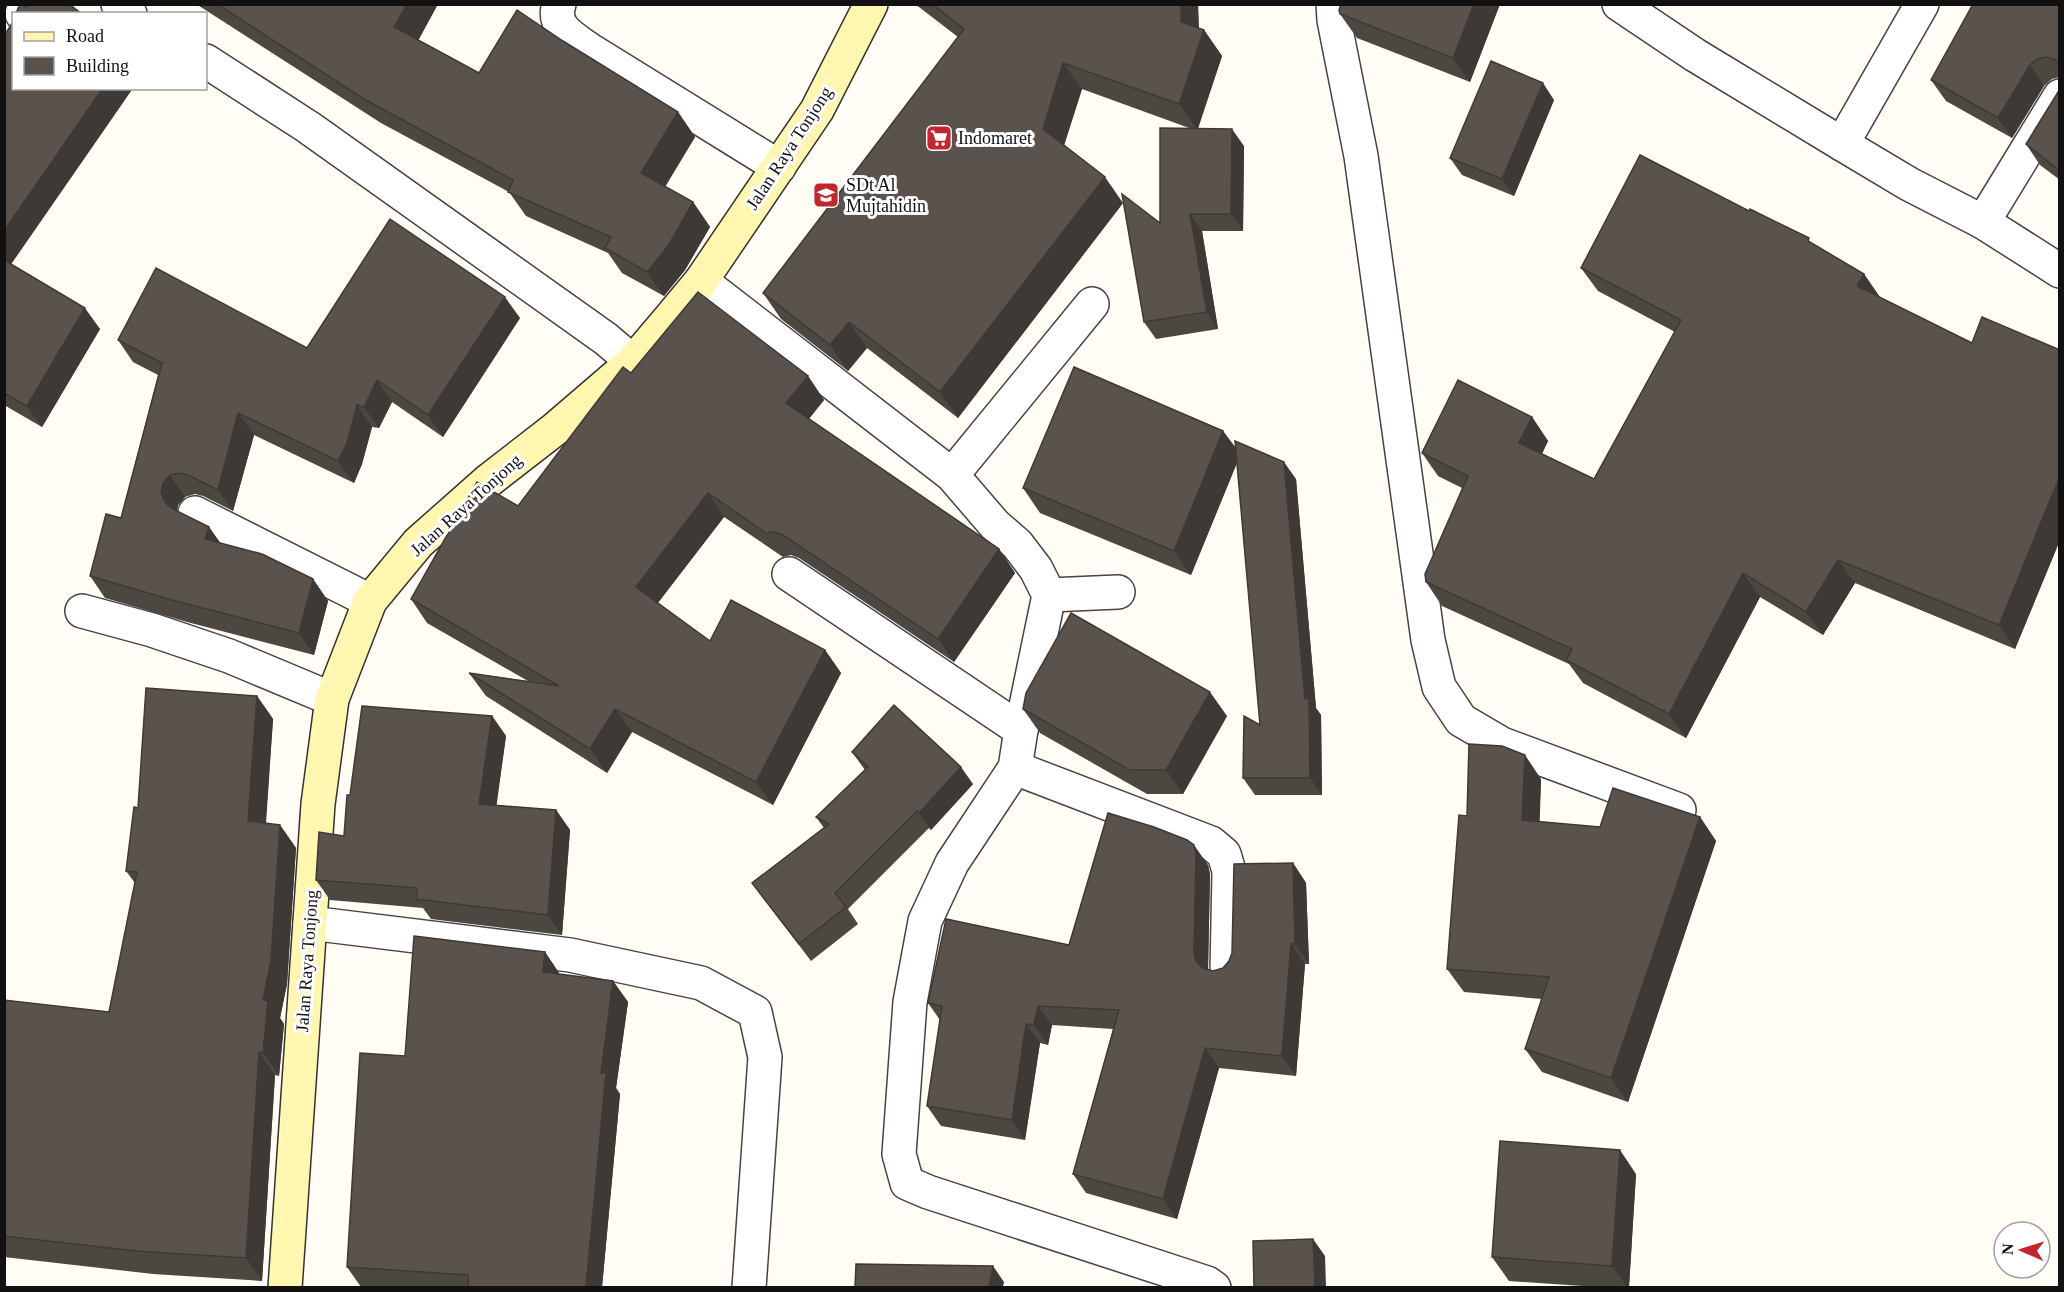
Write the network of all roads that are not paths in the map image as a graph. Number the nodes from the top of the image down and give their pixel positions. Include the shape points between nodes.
1 (559, 4) edge
2 (871, 4) edge
3 (1333, 4) edge
4 (1619, 4) edge
5 (1922, 4) edge
6 (207, 62) edge
7 (2060, 96) edge
8 (1842, 144) junction
9 (779, 166) junction
10 (1983, 222) junction
11 (2060, 271) edge
12 (701, 281) junction
13 (1092, 304) dead end
14 (633, 362) junction
15 (952, 475) junction
16 (195, 513) dead end
17 (789, 574) dead end
18 (1118, 592) dead end
19 (1049, 595) junction
20 (369, 601) junction
21 (82, 611) dead end
22 (332, 699) junction
23 (1021, 730) junction
24 (1015, 768) junction
25 (1678, 810) edge
26 (310, 923) junction
27 (1227, 972) edge
28 (285, 1287) edge
29 (749, 1287) edge
30 (1214, 1287) edge

1 - 9 street via 557,20 561,29
2 - 9 main road, Jalan Raya Tonjong via 818,110
3 - 25 street via 1361,156 1428,640 1439,687 1461,720 1502,744
4 - 8 street
5 - 8 street
6 - 14 street via 308,127
7 - 10 street
8 - 10 street via 1908,184
9 - 12 main road, Jalan Raya Tonjong
10 - 11 street
12 - 14 main road, Jalan Raya Tonjong
12 - 15 street
13 - 15 street
14 - 20 main road, Jalan Raya Tonjong via 418,543
15 - 19 street via 1017,544
16 - 20 street
17 - 23 street
18 - 19 street
19 - 23 street
20 - 22 main road, Jalan Raya Tonjong
21 - 22 street via 229,656
22 - 26 main road, Jalan Raya Tonjong via 318,804
23 - 24 street
24 - 27 street via 1211,843 1224,854 1229,871
24 - 30 street via 951,863 925,921 910,1002 899,1154 907,1183
26 - 28 main road, Jalan Raya Tonjong
26 - 29 street via 570,955 701,982 756,1012 765,1057

